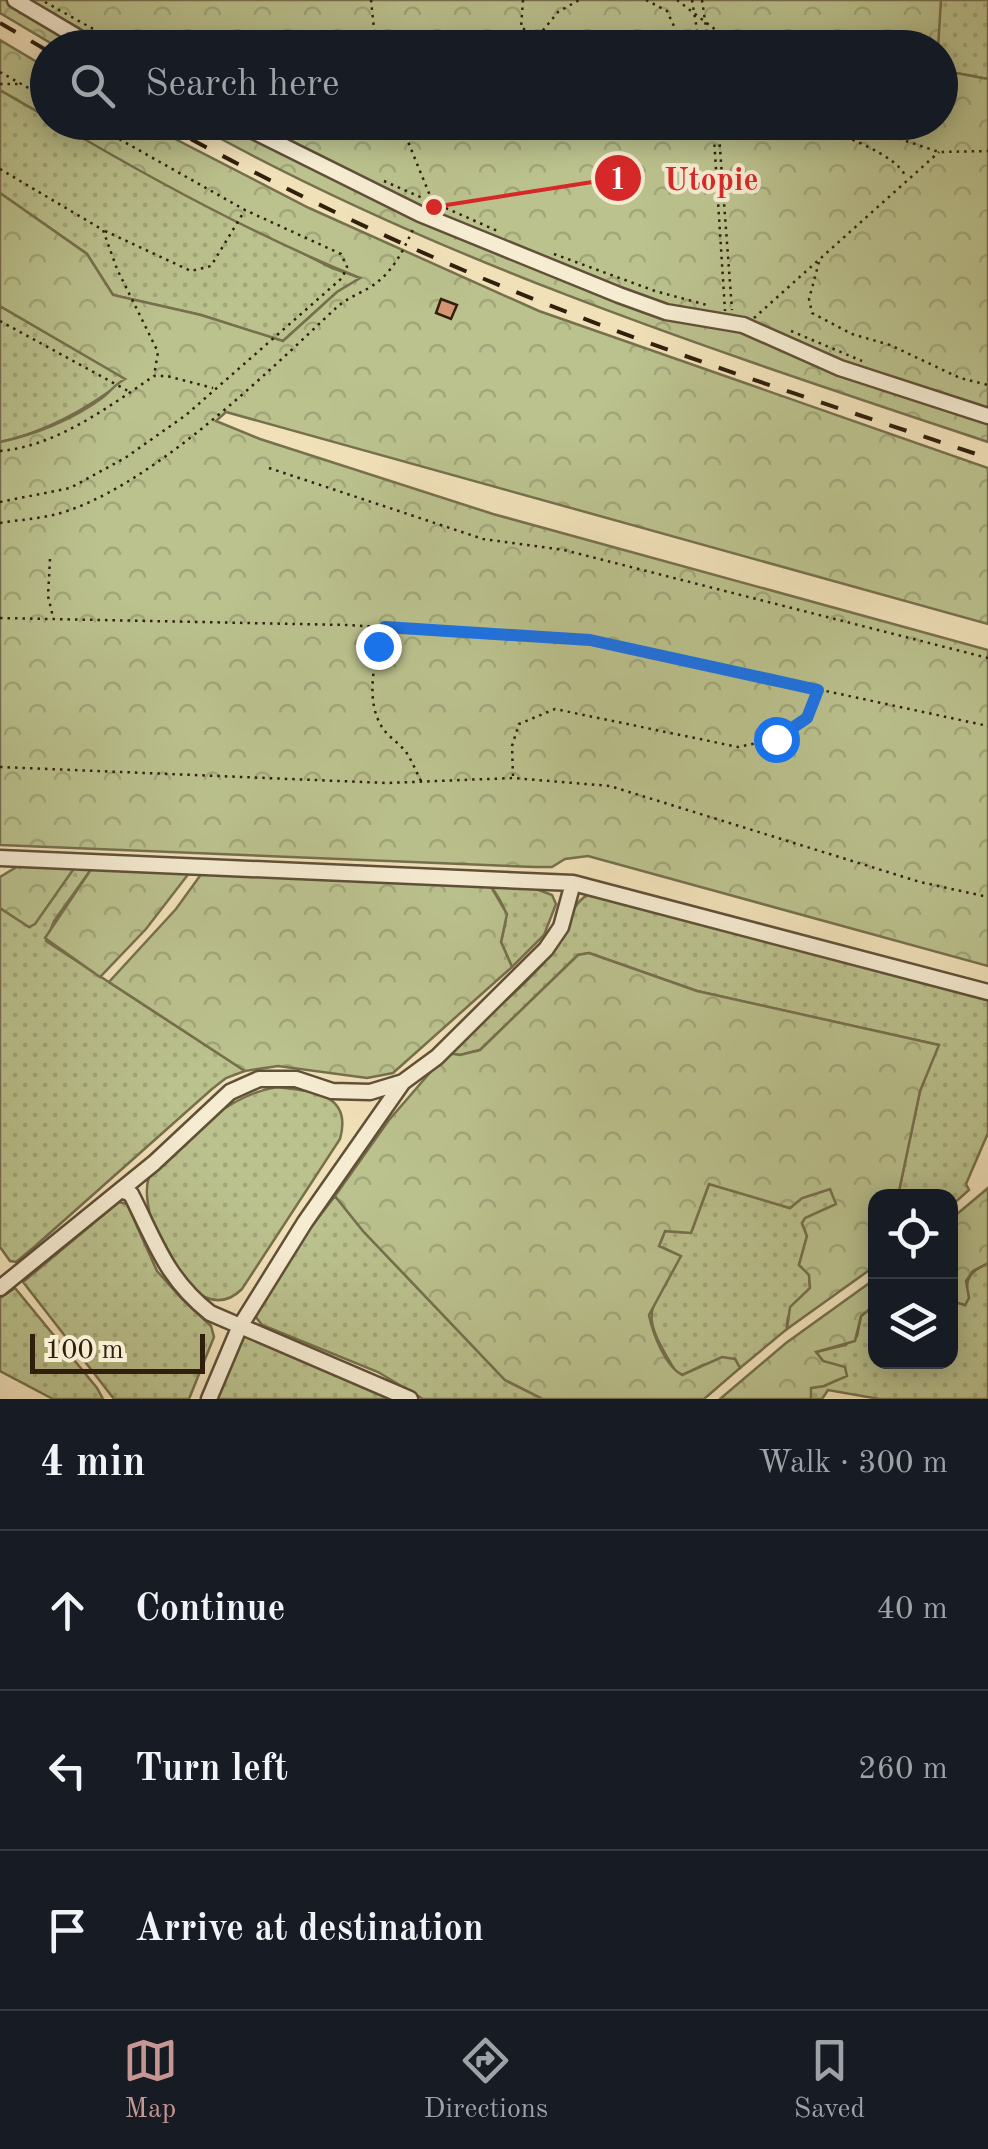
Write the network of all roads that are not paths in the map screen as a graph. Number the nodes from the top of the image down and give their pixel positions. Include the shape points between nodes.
1 (15, 0) edge
2 (66, 30) edge
3 (271, 140) edge
4 (988, 416) edge
5 (0, 858) edge
6 (573, 882) junction
7 (988, 992) edge
8 (404, 1082) junction
9 (120, 1190) junction
10 (0, 1288) edge
11 (239, 1328) junction
12 (209, 1399) edge
13 (410, 1399) edge

1 - 2 street
3 - 4 street via 420,214 666,312 728,317 840,368
5 - 6 street
6 - 7 street
6 - 8 street via 561,927 546,950
8 - 9 street via 370,1092 260,1079 230,1092
8 - 11 street
9 - 10 street
9 - 11 street via 131,1194 186,1294
11 - 12 street
11 - 13 street

